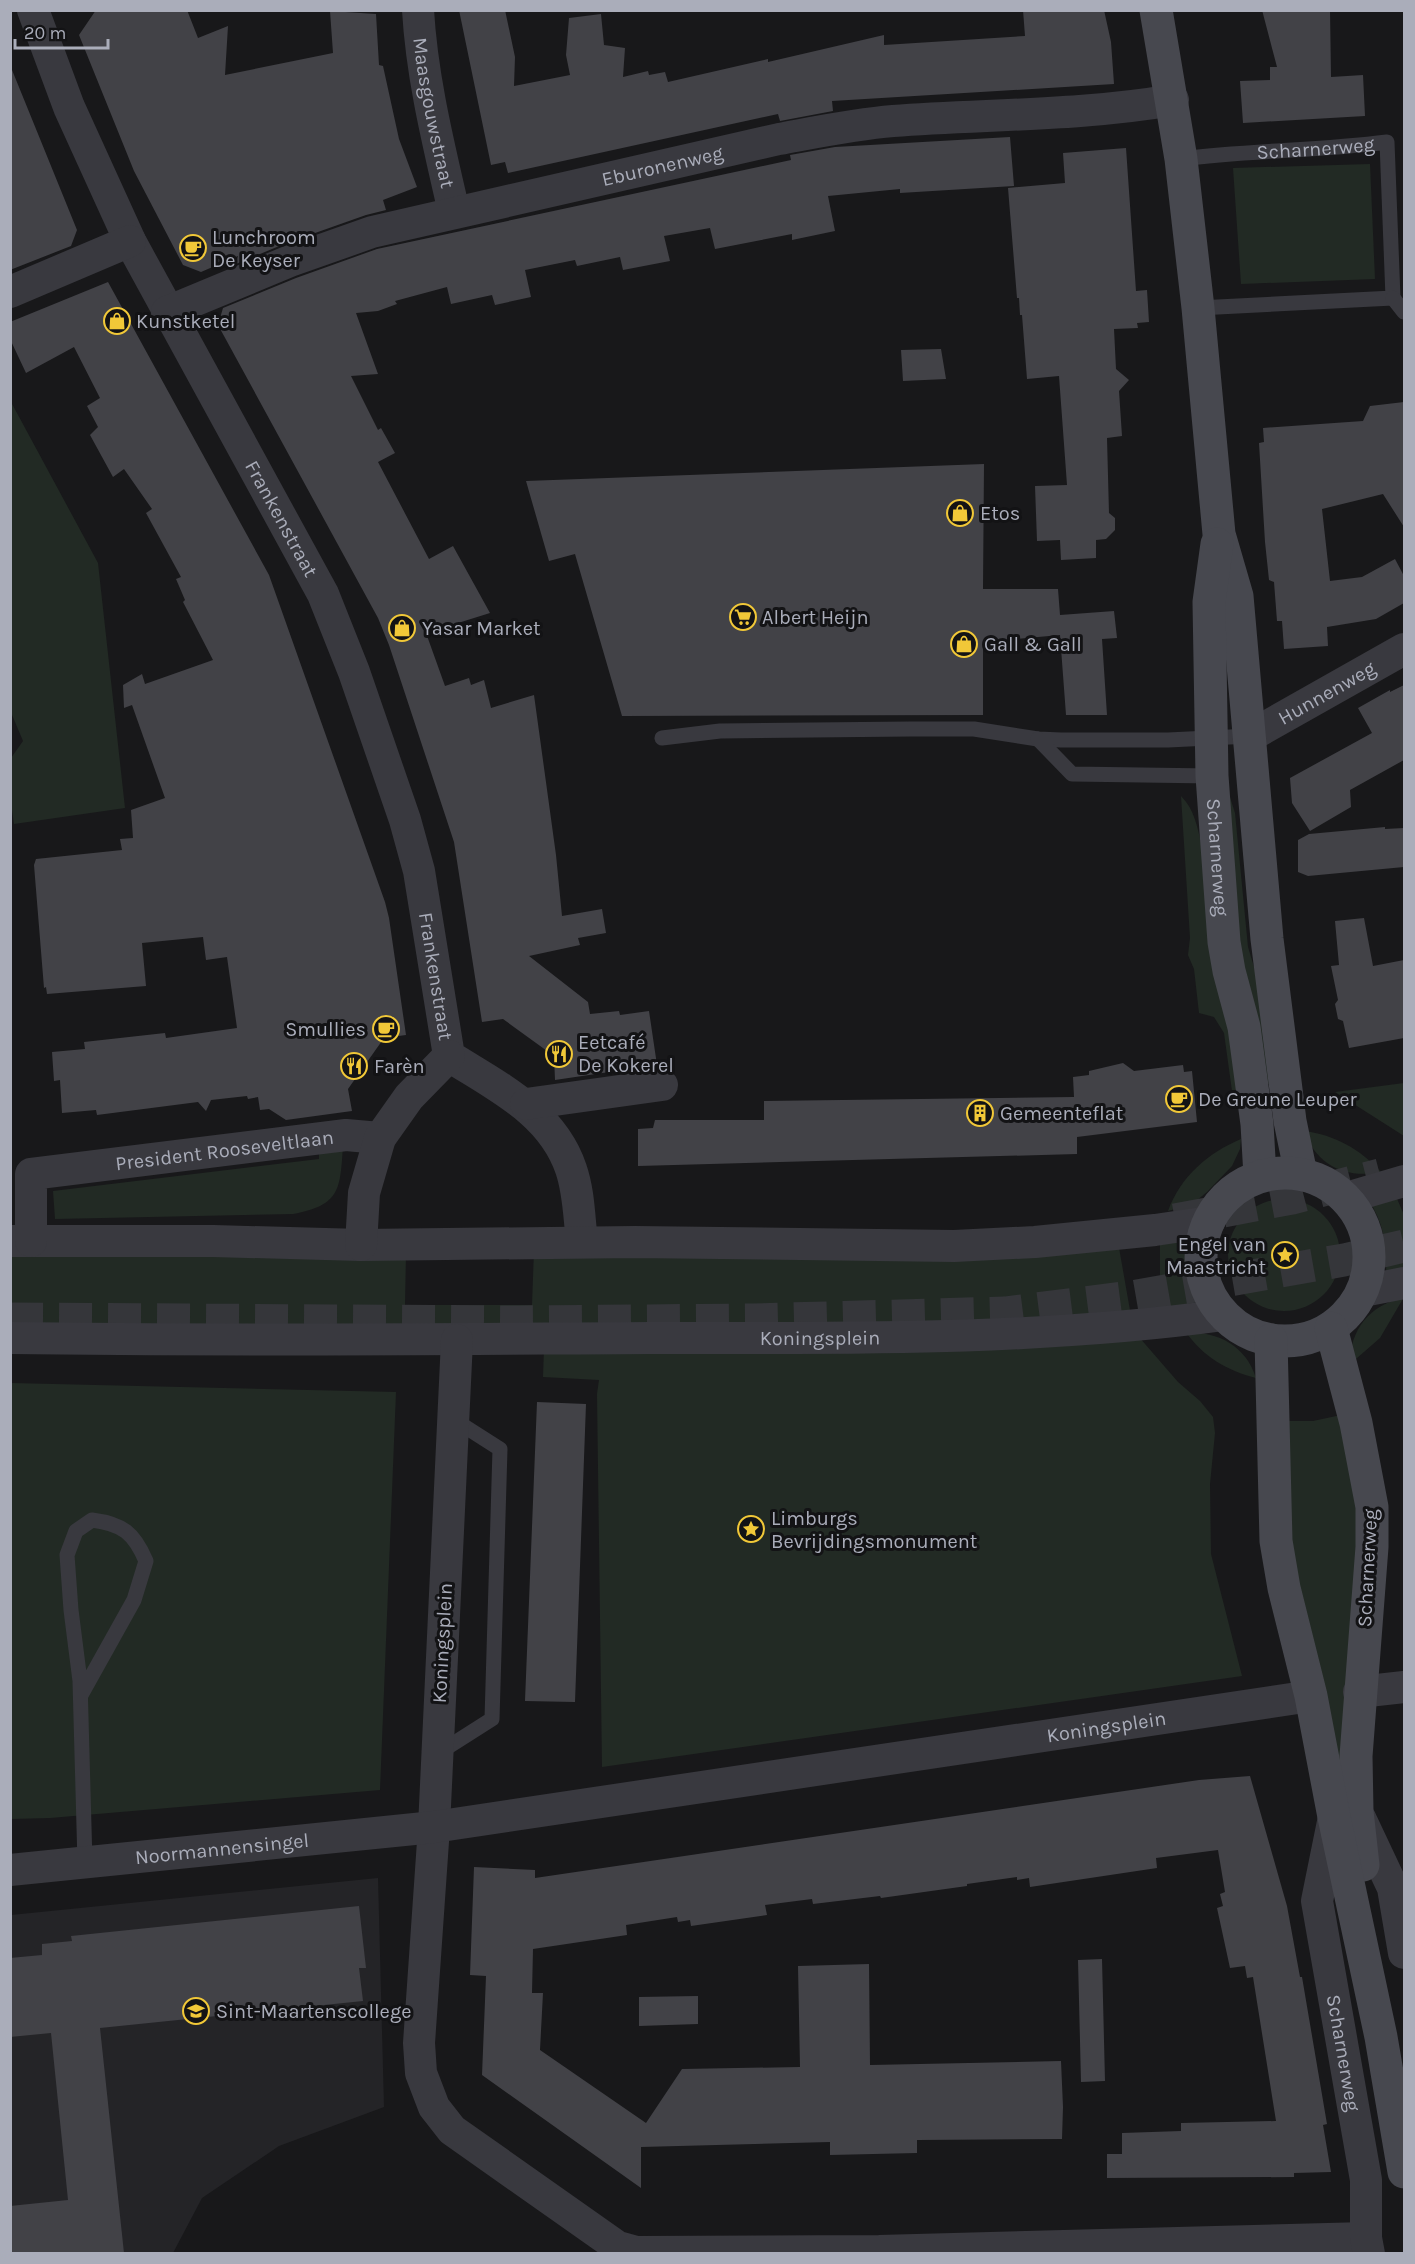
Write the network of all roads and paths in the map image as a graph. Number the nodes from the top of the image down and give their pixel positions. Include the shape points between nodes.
1 (33, 10) edge
2 (418, 10) edge
3 (1156, 10) edge
4 (1173, 100) junction
5 (1181, 159) junction
6 (454, 212) junction
7 (130, 241) junction
8 (10, 292) edge
9 (1393, 298) junction
10 (1198, 308) junction
11 (167, 312) junction
12 (1404, 312) edge
13 (1219, 534) junction
14 (1404, 649) edge
15 (1250, 736) junction
16 (662, 738) dead end
17 (1210, 738) junction
18 (1038, 739) junction
19 (1212, 776) junction
20 (449, 1056) junction
21 (662, 1086) dead end
22 (526, 1104) junction
23 (380, 1138) junction
24 (1301, 1174) junction
25 (1260, 1176) junction
26 (1404, 1181) edge
27 (1346, 1198) junction
28 (1209, 1222) junction
29 (21, 1241) edge
30 (582, 1242) junction
31 (361, 1245) junction
32 (1404, 1283) edge
33 (1363, 1290) junction
34 (1224, 1315) junction
35 (1331, 1328) junction
36 (10, 1338) edge
37 (457, 1340) junction
38 (1271, 1340) junction
39 (453, 1419) junction
40 (1404, 1687) edge
41 (1359, 1692) junction
42 (81, 1695) junction
43 (1311, 1696) junction
44 (437, 1754) junction
45 (1345, 1814) junction
46 (434, 1827) junction
47 (85, 1863) junction
48 (10, 1870) edge
49 (1404, 1953) edge
50 (1404, 2172) edge
51 (1368, 2246) edge
52 (879, 2252) edge

1 - 7 street, Frankenstraat via 69,107
2 - 6 street, Maasgouwstraat via 431,113
3 - 4 street, Scharnerweg
4 - 5 street, Scharnerweg
4 - 6 street, Eburonenweg via 1125,108 891,121 838,128
5 - 9 lane, Scharnerweg via 1387,142
5 - 10 street, Scharnerweg
6 - 11 street, Eburonenweg via 372,232
7 - 8 street
7 - 11 street, Frankenstraat
9 - 10 lane
9 - 12 lane
10 - 13 street, Scharnerweg
11 - 20 street, Frankenstraat via 323,594 354,672 419,871
13 - 15 street, Scharnerweg via 1237,596
13 - 17 street, Scharnerweg via 1209,602
14 - 15 street, Hunnenweg
15 - 17 lane
15 - 24 street, Scharnerweg via 1266,939 1290,1121
16 - 18 lane via 720,731 974,729
17 - 18 lane
17 - 19 street, Scharnerweg
18 - 19 lane via 1072,774
19 - 25 street, Scharnerweg via 1224,942 1244,1027
20 - 22 street, Frankenstraat
20 - 23 street, Frankenstraat via 409,1097
21 - 22 street
22 - 30 street via 553,1133 570,1167 578,1195
23 - 29 street, President Rooseveltlaan via 346,1135 31,1174
23 - 31 street via 364,1193
24 - 25 street
24 - 27 street via 1325,1182
25 - 28 street via 1225,1198
26 - 27 street
27 - 33 street via 1367,1235 1370,1263
28 - 30 street via 1035,1242 954,1246
28 - 34 street via 1202,1246 1202,1271 1210,1295
29 - 31 street, President Rooseveltlaan
30 - 31 street, President Rooseveltlaan
32 - 33 street
33 - 35 street via 1350,1312
34 - 37 street, Koningsplein via 1139,1326 994,1335
34 - 38 street via 1241,1329
35 - 38 street via 1302,1340
35 - 41 street, Scharnerweg via 1372,1507
36 - 37 street
37 - 39 street, Koningsplein
38 - 43 street, Scharnerweg via 1276,1541
39 - 44 street, Koningsplein
39 - 44 lane via 500,1449 492,1719
40 - 41 street
41 - 45 street, Scharnerweg via 1355,1768
42 - 42 lane via 67,1555 76,1532 92,1520 111,1522 137,1540 146,1561 134,1600
42 - 47 lane
43 - 45 street, Scharnerweg
43 - 46 street, Koningsplein
44 - 46 street, Koningsplein
45 - 49 street, Scharnerweg via 1393,1888
45 - 50 street, Scharnerweg
45 - 51 street, Scharnerweg via 1317,1901 1366,2180
46 - 47 street, Noormannensingel
46 - 52 street via 419,2043 421,2073 434,2107 452,2130 618,2247 636,2253
47 - 48 street, Noormannensingel
51 - 52 street

